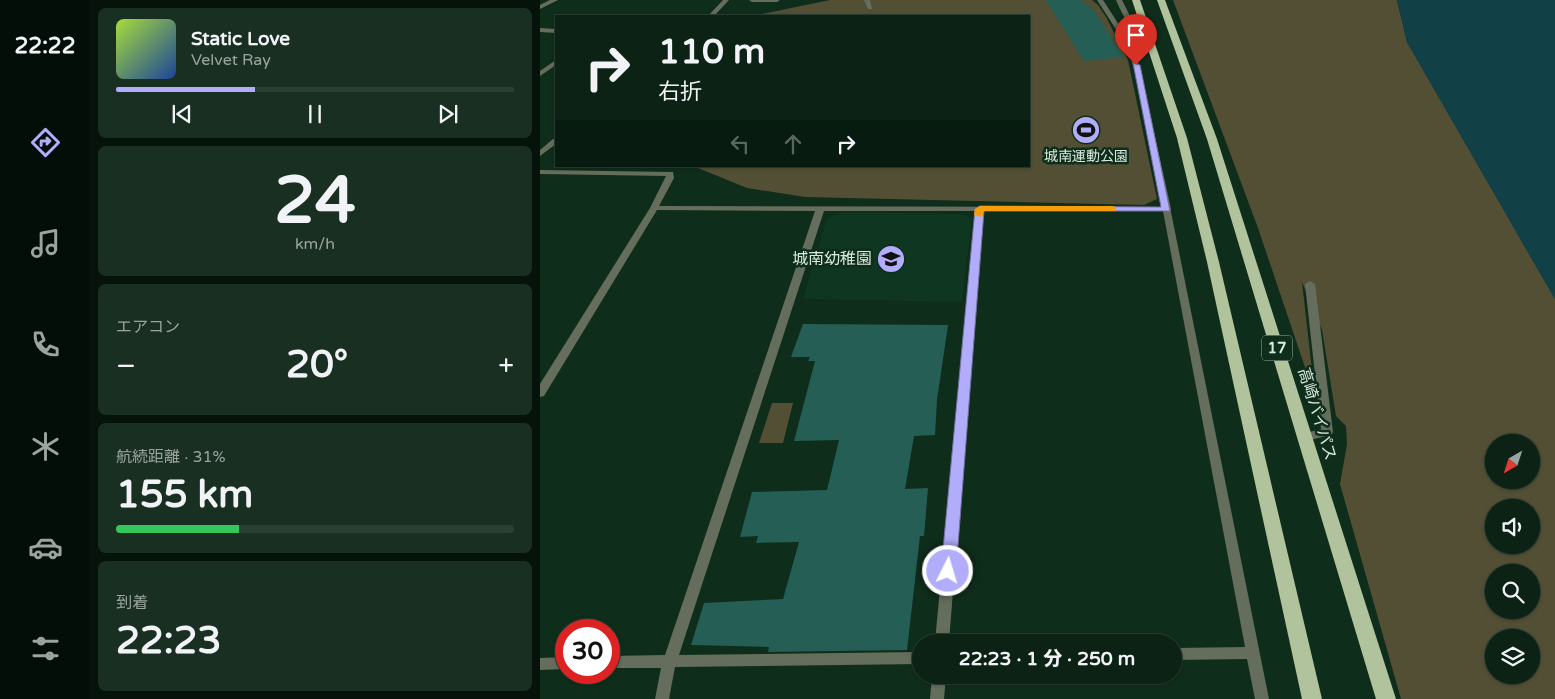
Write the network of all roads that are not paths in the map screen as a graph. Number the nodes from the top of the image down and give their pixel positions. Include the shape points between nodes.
1 (555, 0) edge
2 (726, 0) edge
3 (752, 0) edge
4 (777, 0) edge
5 (867, 0) edge
6 (1100, 0) edge
7 (1118, 0) edge
8 (1136, 0) edge
9 (1161, 0) edge
10 (540, 7) edge
11 (870, 8) dead end
12 (712, 15) edge
13 (540, 30) edge
14 (555, 31) edge
15 (1153, 50) junction
16 (555, 63) edge
17 (540, 74) edge
18 (555, 142) edge
19 (540, 154) edge
20 (540, 172) edge
21 (654, 208) junction
22 (820, 209) junction
23 (980, 209) junction
24 (1167, 209) junction
25 (1310, 284) dead end
26 (540, 393) edge
27 (1306, 437) junction
28 (943, 634) edge
29 (1254, 653) junction
30 (1182, 654) edge
31 (912, 658) edge
32 (670, 660) junction
33 (620, 662) edge
34 (555, 663) edge
35 (540, 664) edge
36 (938, 684) edge
37 (662, 699) edge
38 (936, 699) edge
39 (1262, 699) edge
40 (1312, 699) edge
41 (1386, 699) edge

1 - 10 street
2 - 12 street
3 - 4 street
5 - 11 street
6 - 24 street via 1131,48
7 - 15 street via 1130,25
8 - 15 highway
9 - 27 highway, 高崎バイパス / 17 via 1212,139
13 - 14 street
15 - 40 highway via 1182,138 1213,262
16 - 17 street
18 - 19 street
20 - 21 street via 670,174
21 - 22 street
21 - 26 street
22 - 23 street
22 - 32 street
23 - 24 street
23 - 28 street
24 - 29 street
25 - 27 street via 1327,432
27 - 41 highway, 高崎バイパス / 17
29 - 30 street
29 - 39 street
31 - 32 street
32 - 33 street
32 - 37 street
34 - 35 street
36 - 38 street

